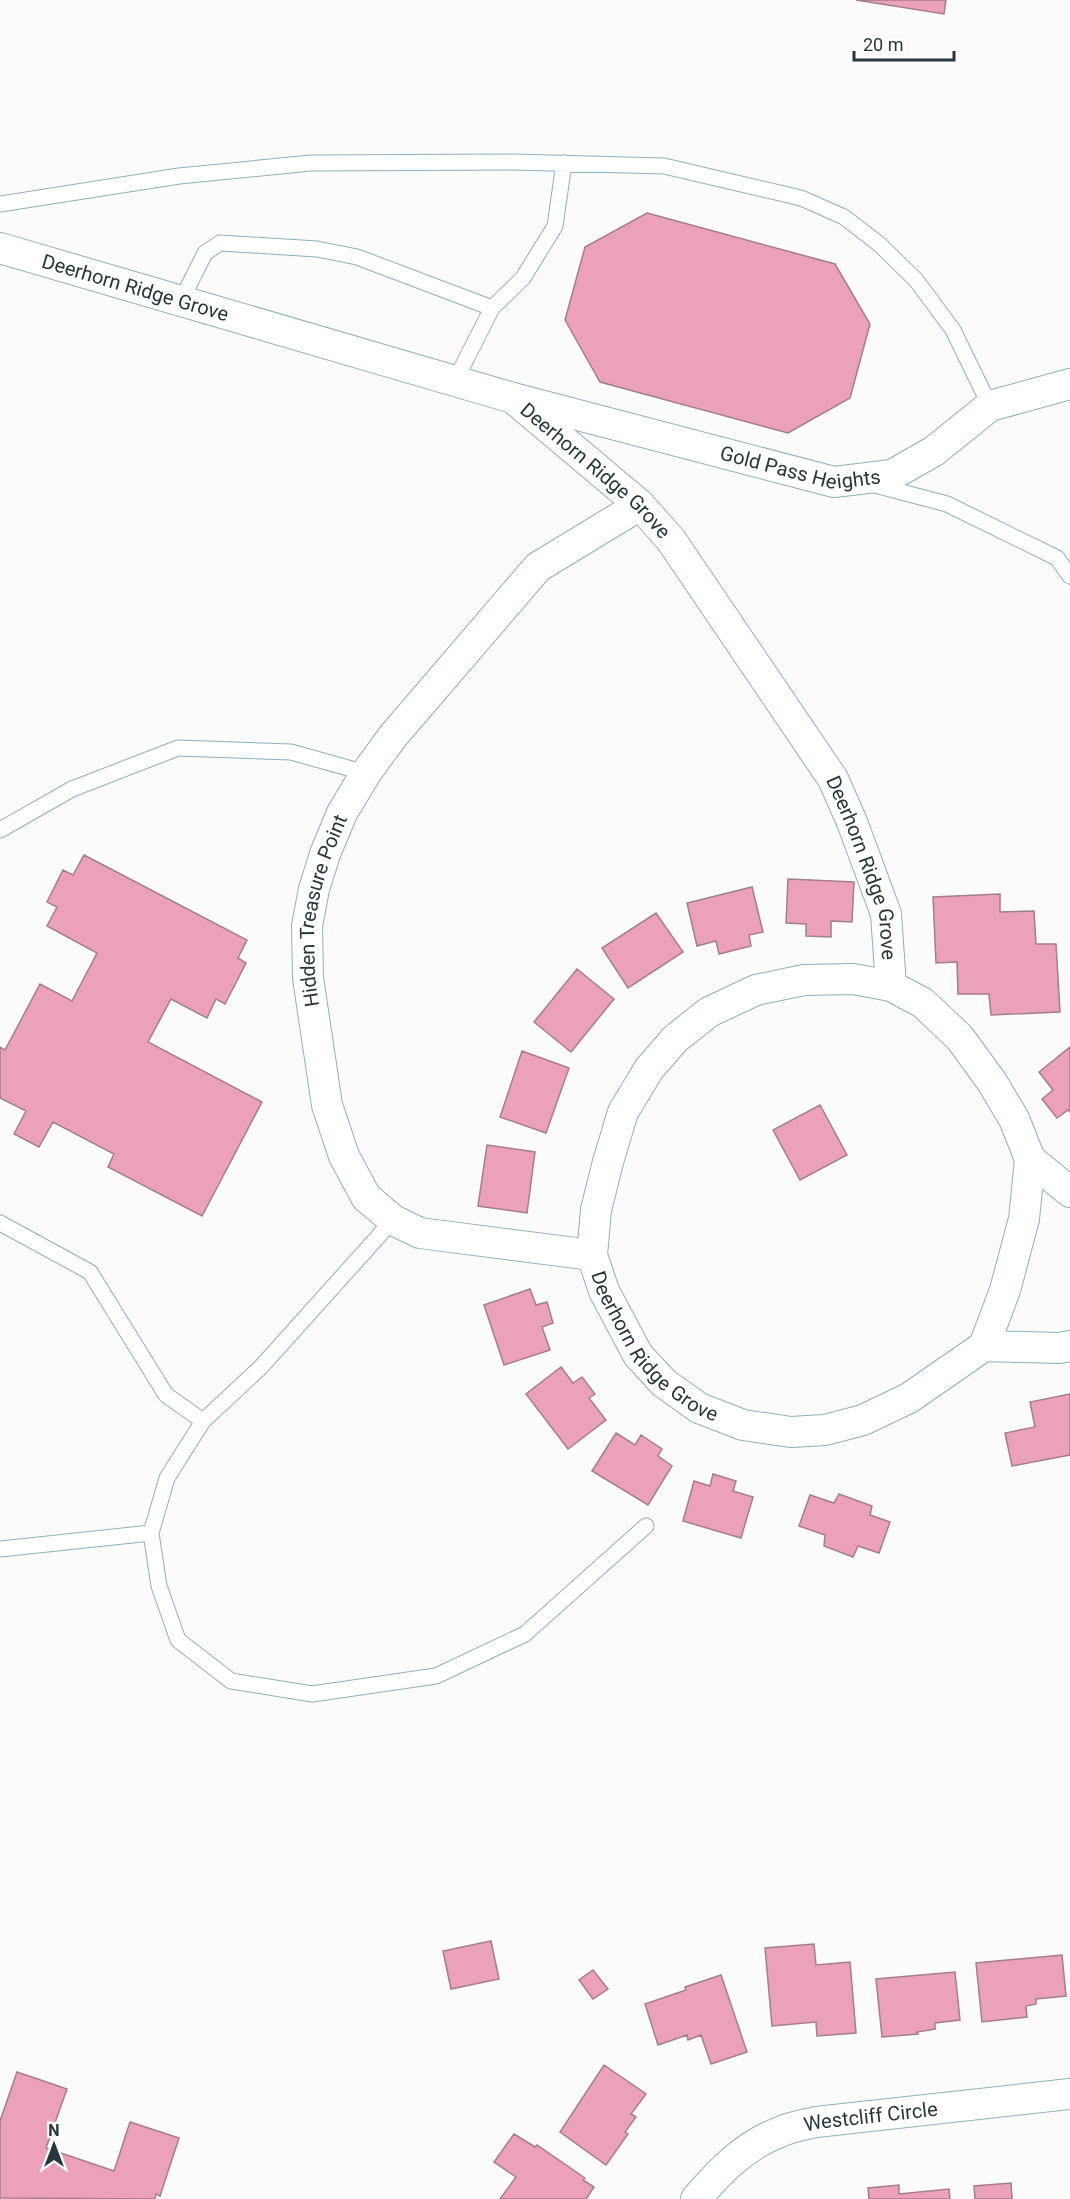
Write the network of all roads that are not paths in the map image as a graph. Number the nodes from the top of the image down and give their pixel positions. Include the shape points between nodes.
1 (564, 163) junction
2 (0, 204) edge
3 (0, 248) edge
4 (181, 301) junction
5 (492, 308) junction
6 (455, 381) junction
7 (1070, 384) edge
8 (513, 398) junction
9 (990, 406) junction
10 (854, 479) junction
11 (640, 505) junction
12 (1070, 576) edge
13 (366, 773) junction
14 (0, 831) edge
15 (891, 986) junction
16 (1030, 1159) junction
17 (1070, 1192) edge
18 (393, 1220) junction
19 (0, 1223) edge
20 (592, 1255) junction
21 (984, 1346) junction
22 (1070, 1346) edge
23 (203, 1421) junction
24 (646, 1526) dead end
25 (151, 1533) junction
26 (0, 1549) edge
27 (1070, 2094) edge
28 (696, 2199) edge

1 - 2 lane via 311,163 179,176
1 - 5 lane via 555,226 523,278
1 - 9 lane via 664,166 801,198 844,217 916,280 953,330
3 - 4 street, Deerhorn Ridge Grove
4 - 5 lane via 205,253 220,243 317,249 357,257
4 - 6 street, Deerhorn Ridge Grove
5 - 6 lane
6 - 8 street, Deerhorn Ridge Grove
7 - 9 street, Gold Pass Heights
8 - 10 street, Gold Pass Heights via 834,482
8 - 11 street, Deerhorn Ridge Grove
9 - 10 street, Gold Pass Heights via 934,451 892,475
10 - 12 lane via 947,504 1057,558
11 - 13 street, Hidden Treasure Point via 538,567 421,702
11 - 15 street, Deerhorn Ridge Grove via 671,540 833,779 886,914
13 - 14 lane via 291,752 178,748 72,789
13 - 18 street, Hidden Treasure Point via 342,813 314,889 307,926 308,978 327,1105 344,1156 366,1197
15 - 16 street, Deerhorn Ridge Grove via 923,1003 960,1038 1014,1119
15 - 20 street, Deerhorn Ridge Grove via 853,979 804,980 756,990 709,1012 675,1039 649,1069 623,1112 596,1210
16 - 17 street, Deerhorn Ridge Grove
16 - 21 street via 1024,1219 1005,1290
18 - 20 street, Hidden Treasure Point via 420,1233
18 - 23 lane via 261,1367
19 - 23 lane via 90,1272 166,1395
20 - 21 street, Deerhorn Ridge Grove via 604,1291 638,1354 664,1383 699,1408 743,1425 791,1432 825,1430 863,1420 909,1398
21 - 22 street
23 - 25 lane via 167,1478
24 - 25 lane via 525,1634 436,1676 312,1694 231,1681 178,1640 159,1586
25 - 26 lane
27 - 28 street, Westcliff Circle via 816,2122 780,2131 744,2152

